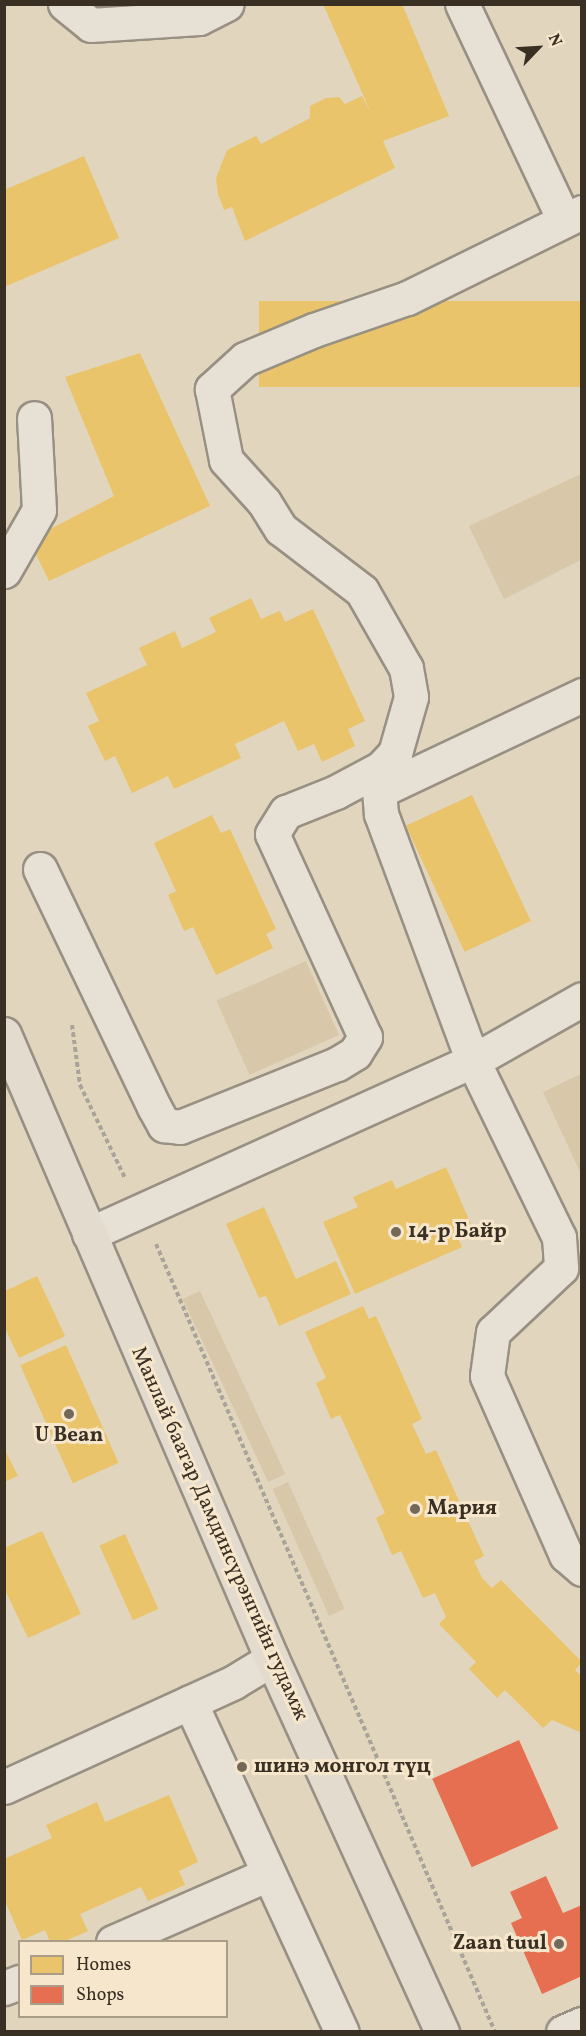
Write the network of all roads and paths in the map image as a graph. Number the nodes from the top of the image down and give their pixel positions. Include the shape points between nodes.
1 (65, 4) edge
2 (227, 4) edge
3 (462, 4) edge
4 (573, 216) edge
5 (34, 418) dead end
6 (4, 571) edge
7 (582, 695) edge
8 (395, 753) junction
9 (379, 791) junction
10 (40, 868) dead end
11 (582, 999) edge
12 (71, 1020) dead end
13 (4, 1034) edge
14 (473, 1061) junction
15 (140, 1209) junction
16 (89, 1234) junction
17 (582, 1569) edge
18 (272, 1659) junction
19 (190, 1702) junction
20 (4, 1787) edge
21 (269, 1874) junction
22 (115, 1940) edge
23 (582, 2024) edge
24 (342, 2031) edge
25 (442, 2031) edge
26 (495, 2031) edge
27 (563, 2031) edge

1 - 2 street via 92,24 199,18
3 - 4 street
4 - 8 street via 407,298 245,359 212,389 226,460 264,502 281,529 362,591 406,668 411,697
5 - 6 street via 39,510
7 - 9 street
8 - 9 street
8 - 10 street via 381,768 286,812 272,834 365,1037 355,1053 337,1064 180,1127 164,1125 154,1107
9 - 14 street via 381,814
11 - 14 street
12 - 15 path via 80,1085
13 - 16 main road, Манлай баатар Дамдинсүрэнгийн гудамж
14 - 15 street
14 - 17 street via 559,1237 561,1268 493,1332 487,1377 566,1555
15 - 16 street
15 - 26 path
16 - 18 main road, Манлай баатар Дамдинсүрэнгийн гудамж
18 - 19 street
18 - 25 main road, Манлай баатар Дамдинсүрэнгийн гудамж
19 - 20 street
19 - 21 street
21 - 22 street
21 - 24 street
23 - 27 street

